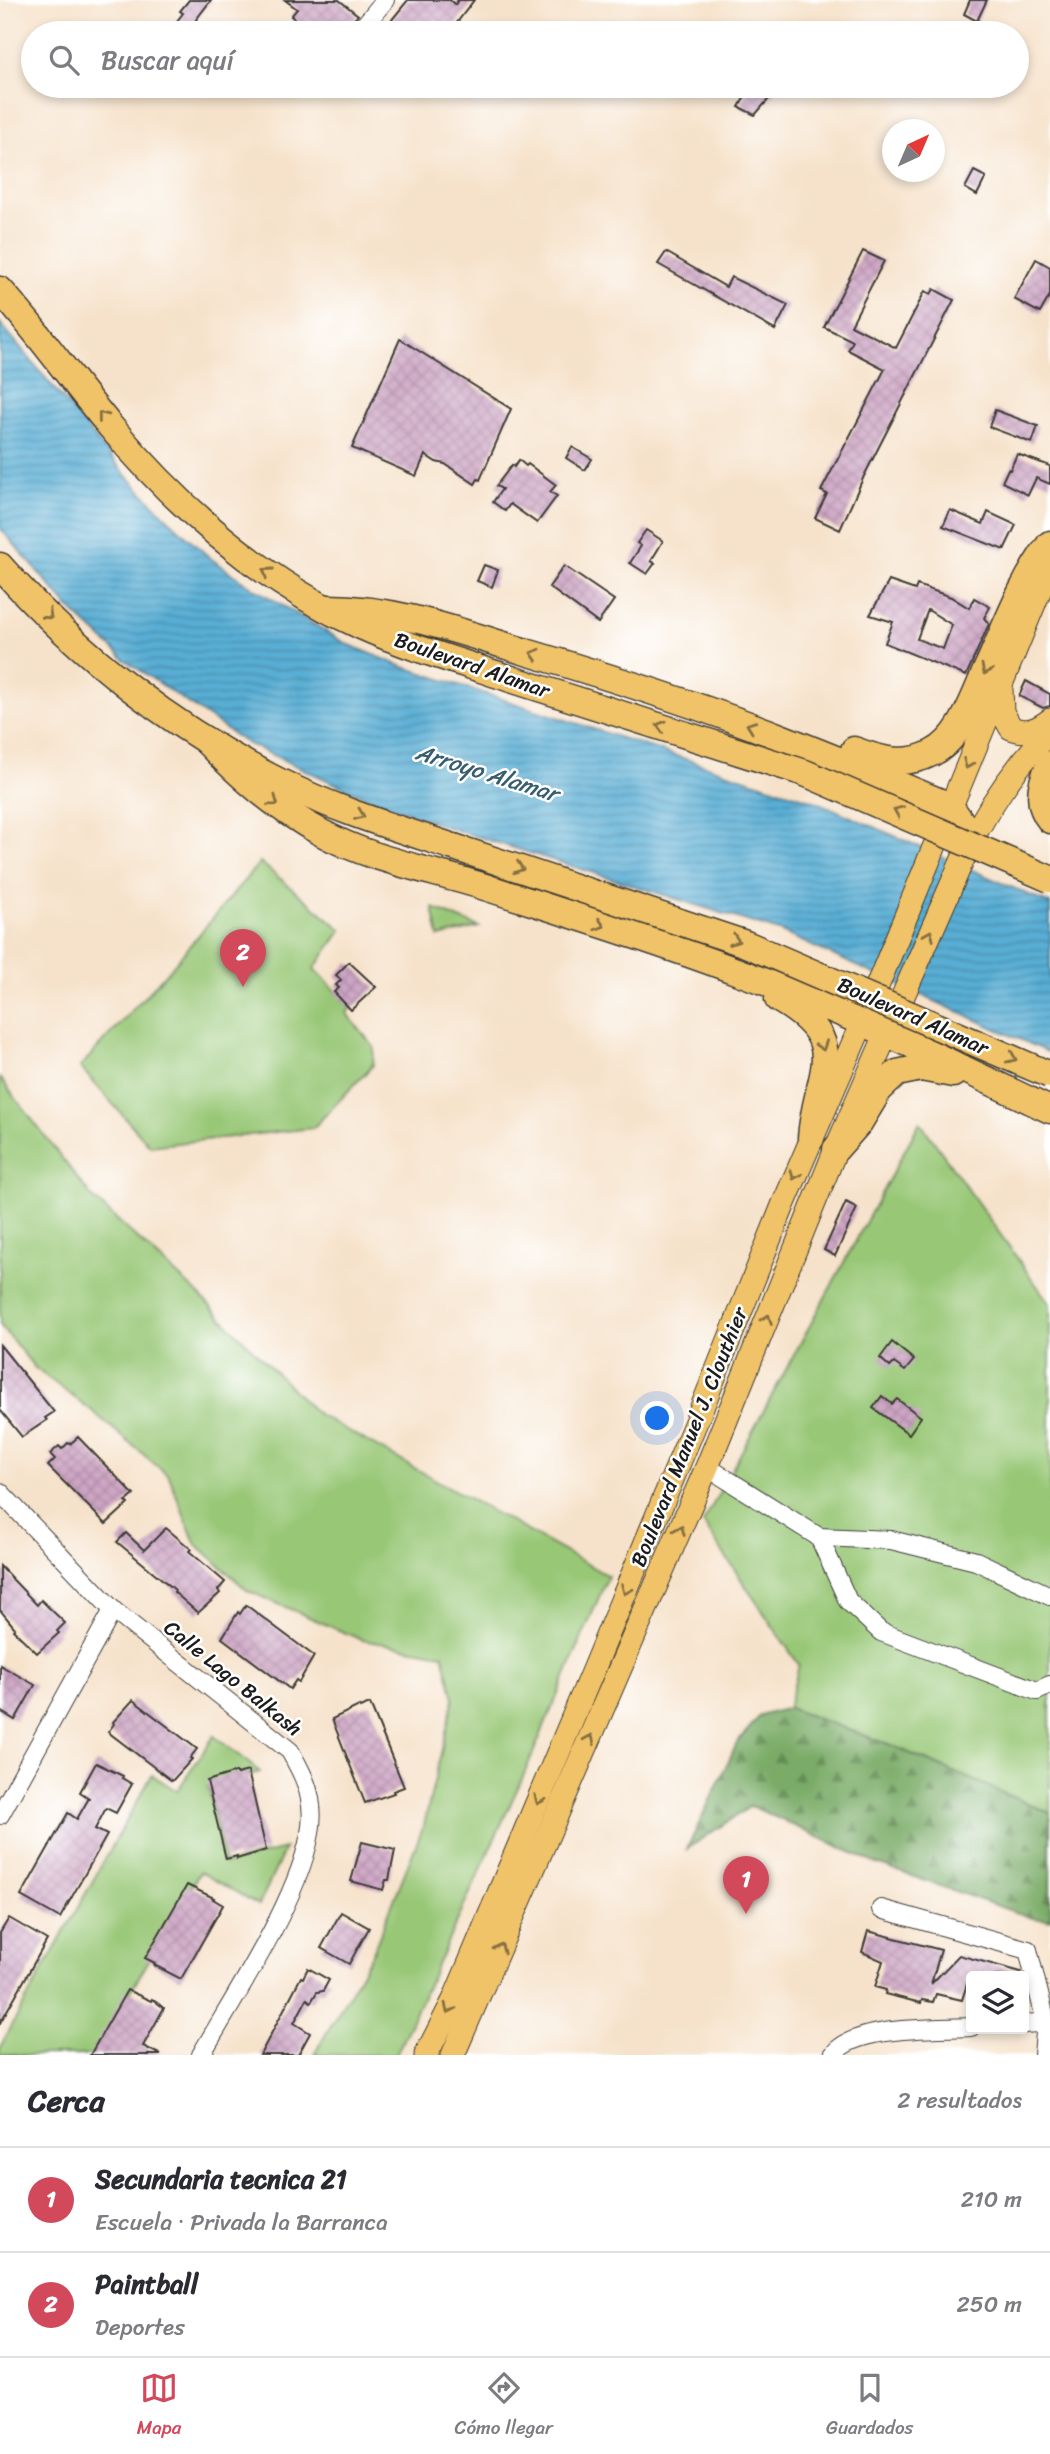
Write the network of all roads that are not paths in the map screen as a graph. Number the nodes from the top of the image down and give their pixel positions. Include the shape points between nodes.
1 (385, 0) edge
2 (368, 21) edge
3 (0, 290) edge
4 (1050, 544) edge
5 (1050, 565) edge
6 (0, 566) edge
7 (325, 608) junction
8 (1002, 683) junction
9 (1050, 720) edge
10 (1050, 731) edge
11 (782, 737) junction
12 (205, 740) junction
13 (1050, 764) edge
14 (948, 811) junction
15 (1050, 820) edge
16 (972, 841) junction
17 (1050, 879) edge
18 (737, 971) junction
19 (862, 1023) junction
20 (887, 1034) junction
21 (972, 1073) junction
22 (1050, 1075) edge
23 (1050, 1110) edge
24 (811, 1138) junction
25 (836, 1149) junction
26 (707, 1467) junction
27 (0, 1492) edge
28 (819, 1537) junction
29 (1050, 1596) edge
30 (113, 1610) junction
31 (1050, 1685) edge
32 (0, 1815) edge
33 (881, 1909) dead end
34 (1048, 2022) edge
35 (1029, 2024) edge
36 (966, 2027) edge
37 (201, 2055) edge
38 (426, 2055) edge
39 (453, 2055) edge
40 (833, 2055) edge
41 (1043, 2055) edge

1 - 2 street
7 -> 3 highway, Boulevard Alamar via 274,577 206,525 111,427
4 -> 11 highway via 1030,574 964,717 935,752 893,762 819,738
5 - 8 main road, Boulevard Manuel J. Clouthier
6 -> 12 highway, Boulevard Alamar via 83,649
11 -> 7 highway via 639,685 424,622 376,611
17 -> 7 highway, Boulevard Alamar, bridge via 805,773 400,642
8 - 9 main road via 1002,712 1012,728 1028,732
8 -> 14 main road, Boulevard Manuel J. Clouthier
10 - 16 main road, Boulevard Manuel J. Clouthier via 1001,792
11 - 14 highway
12 -> 18 highway via 275,804 343,843
12 -> 22 highway, Boulevard Alamar, bridge via 281,783 326,802 746,944
13 - 15 highway via 1040,792
14 - 16 highway
14 - 19 main road, Boulevard Manuel J. Clouthier
20 -> 16 main road, Boulevard Manuel J. Clouthier
18 - 19 highway
18 -> 24 highway via 747,982 805,1017 824,1044 824,1077
19 - 20 highway
19 - 24 main road, Boulevard Manuel J. Clouthier
20 - 21 highway
20 - 25 main road, Boulevard Manuel J. Clouthier
21 - 23 highway
21 - 25 highway via 921,1068 897,1073
24 -> 38 main road, Boulevard Manuel J. Clouthier via 540,1797
26 -> 25 main road, Boulevard Manuel J. Clouthier
26 - 28 street
39 -> 26 main road, Boulevard Manuel J. Clouthier
27 - 30 street, Calle Lago Balkash
28 - 29 street via 891,1540 976,1561
28 - 31 street via 848,1601 881,1632 1037,1690
30 - 32 street
30 - 37 street, Calle Lago Balkash via 290,1751 306,1780 312,1808 309,1838 285,1906
33 - 34 street via 1028,1950
34 - 35 street
34 - 41 street
36 - 40 street via 866,2035 844,2043

